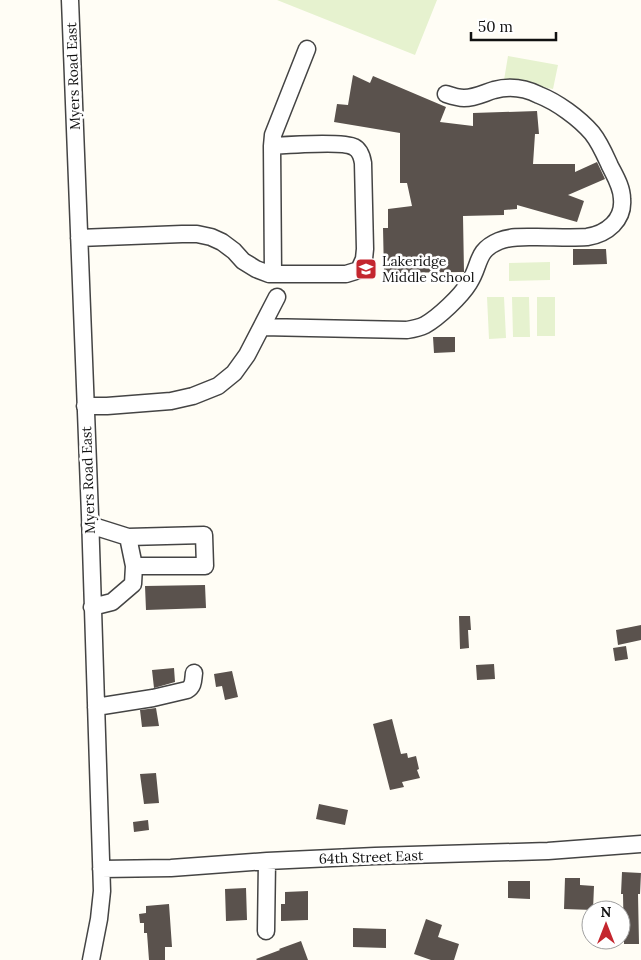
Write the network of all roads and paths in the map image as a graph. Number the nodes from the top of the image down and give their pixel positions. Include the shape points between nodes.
1 (70, 0) edge
2 (307, 49) dead end
3 (446, 94) dead end
4 (272, 146) junction
5 (79, 238) junction
6 (274, 274) junction
7 (277, 297) dead end
8 (262, 327) junction
9 (85, 406) junction
10 (90, 525) junction
11 (128, 537) junction
12 (134, 566) junction
13 (92, 607) junction
14 (194, 673) dead end
15 (96, 707) junction
16 (641, 844) edge
17 (267, 861) junction
18 (101, 869) junction
19 (266, 931) dead end
20 (91, 960) edge

1 - 5 street, Myers Road East
2 - 4 street via 272,134
3 - 8 street via 466,98 507,88 528,90 552,101 578,119 597,140 621,192 622,207 613,225 596,236 515,238 498,242 480,256 470,282 458,296 434,319 416,329
4 - 6 street
4 - 6 street via 340,144 359,150 363,163 365,249 360,267 350,273
5 - 6 street via 198,234 222,242 243,261
5 - 9 street, Myers Road East
7 - 8 street
8 - 9 street via 234,373 218,386 172,401
9 - 10 street, Myers Road East
10 - 11 street
10 - 13 street, Myers Road East
11 - 12 street
11 - 12 street via 204,535 205,566
12 - 13 street via 133,584 112,602
13 - 15 street, Myers Road East
14 - 15 street via 192,685 187,690
15 - 18 street, Myers Road East
16 - 17 street, 64th Street East via 548,851
17 - 18 street, 64th Street East
17 - 19 street
18 - 20 street, Myers Road East via 99,919

